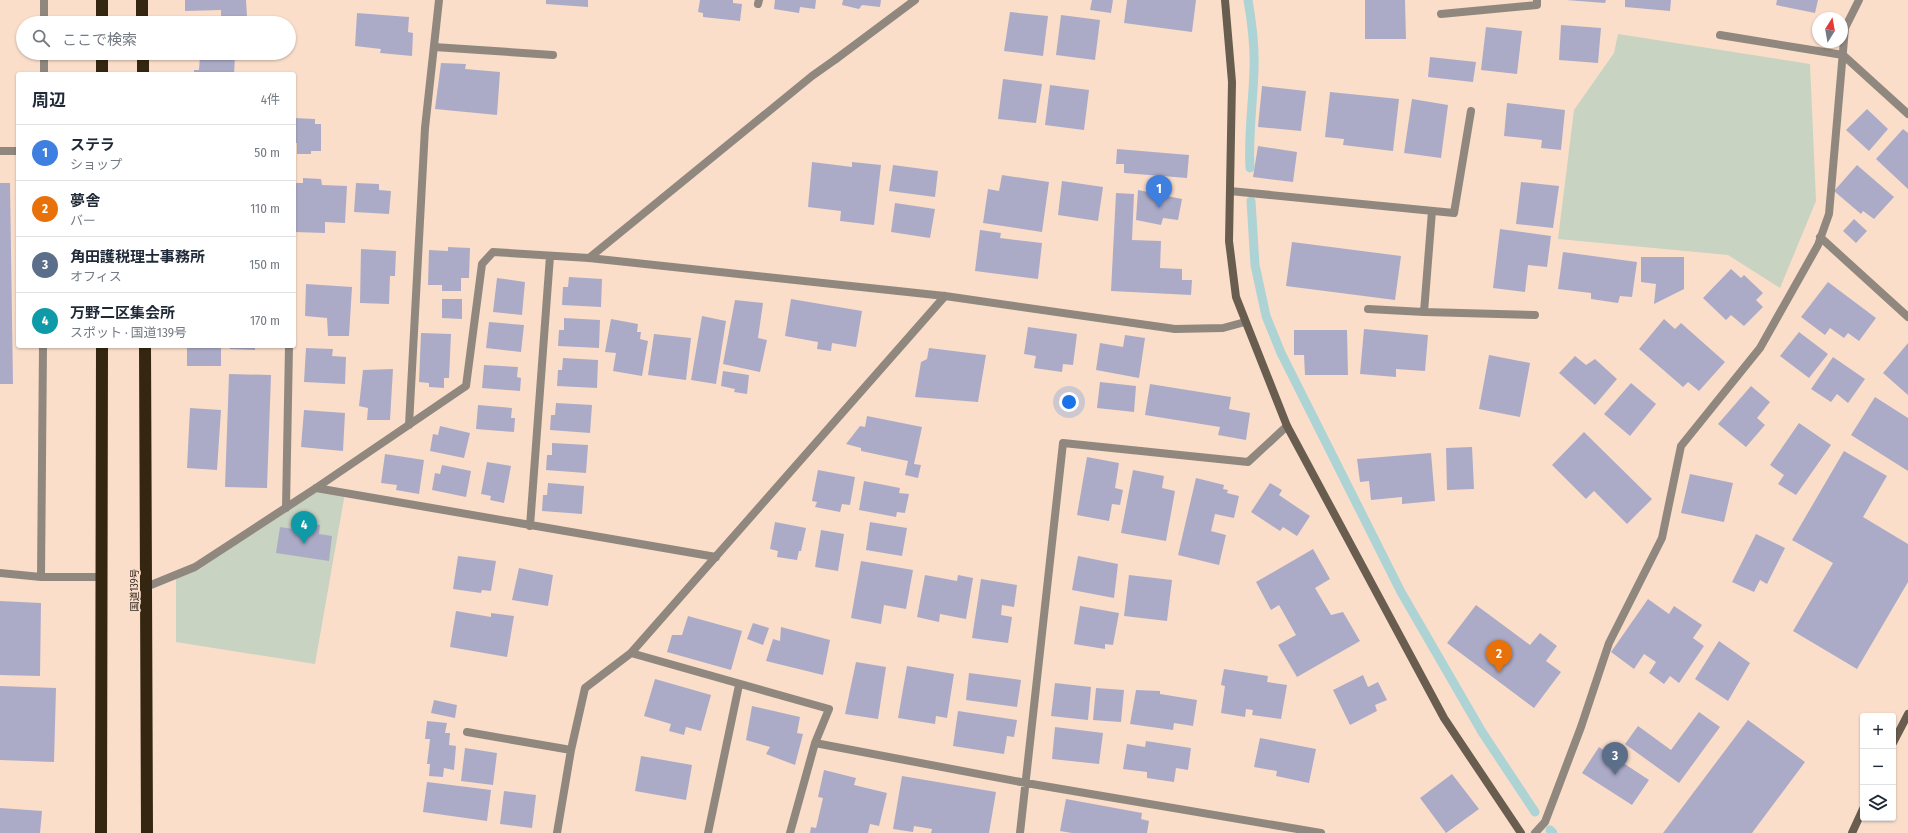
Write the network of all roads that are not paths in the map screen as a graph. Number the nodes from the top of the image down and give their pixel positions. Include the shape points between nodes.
1 (44, 0) edge
2 (102, 0) edge
3 (142, 0) edge
4 (439, 0) edge
5 (915, 0) edge
6 (1225, 0) edge
7 (1537, 0) edge
8 (1859, 0) edge
9 (1441, 14) dead end
10 (44, 16) edge
11 (102, 16) edge
12 (142, 16) edge
13 (1720, 35) dead end
14 (434, 46) junction
15 (553, 55) dead end
16 (1843, 55) junction
17 (44, 60) edge
18 (102, 60) edge
19 (143, 60) edge
20 (44, 72) edge
21 (102, 72) edge
22 (143, 72) edge
23 (1471, 111) dead end
24 (1908, 114) edge
25 (0, 151) edge
26 (16, 151) edge
27 (1230, 191) junction
28 (1432, 211) junction
29 (1820, 237) junction
30 (550, 256) junction
31 (589, 258) junction
32 (945, 296) junction
33 (1368, 309) dead end
34 (1424, 312) junction
35 (1535, 315) dead end
36 (1908, 317) edge
37 (1245, 322) junction
38 (43, 348) edge
39 (102, 348) edge
40 (144, 348) edge
41 (289, 348) edge
42 (409, 425) junction
43 (1287, 426) junction
44 (316, 488) junction
45 (286, 508) junction
46 (530, 526) junction
47 (716, 557) junction
48 (0, 573) edge
49 (41, 577) junction
50 (102, 577) junction
51 (146, 588) junction
52 (631, 653) junction
53 (739, 685) junction
54 (1908, 714) edge
55 (468, 732) dead end
56 (1896, 737) edge
57 (816, 743) junction
58 (571, 750) junction
59 (1026, 783) junction
60 (1860, 816) edge
61 (101, 833) edge
62 (147, 833) edge
63 (557, 833) edge
64 (708, 833) edge
65 (790, 833) edge
66 (1020, 833) edge
67 (1322, 833) edge
68 (1521, 833) edge
69 (1536, 833) edge
70 (1852, 833) edge

1 - 10 street
2 - 11 highway
3 - 12 highway
4 - 14 street
5 - 31 street via 812,76
6 - 27 street via 1232,82
7 - 9 street via 1537,6
8 - 16 street via 1845,28
13 - 16 street
14 - 15 street
14 - 42 street via 425,128
16 - 24 street
16 - 29 street via 1829,214
17 - 20 street
18 - 21 highway
19 - 22 highway
23 - 28 street via 1454,213
25 - 26 street
27 - 28 street
27 - 37 street via 1230,248 1236,297
28 - 34 street
29 - 36 street
29 - 69 street via 1760,348 1681,446 1662,538 1609,643 1545,822
30 - 31 street
30 - 42 street via 493,252 482,264 466,386
30 - 46 street
31 - 32 street
32 - 37 street via 1175,329 1223,328
32 - 47 street
33 - 34 street
34 - 35 street
37 - 43 street
38 - 49 street
39 - 50 highway
40 - 51 highway, 国道139号
41 - 45 street
42 - 44 street
43 - 59 street via 1248,462 1063,443
43 - 68 street via 1444,718
44 - 45 street
44 - 46 street
45 - 51 street via 195,567
46 - 47 street via 616,538
47 - 52 street
48 - 49 street
49 - 50 street
50 - 61 highway
51 - 62 highway, 国道139号
52 - 53 street
52 - 58 street via 585,688
53 - 57 street via 829,709
53 - 64 street
54 - 56 street
55 - 58 street
57 - 59 street
57 - 65 street
58 - 63 street
59 - 66 street
59 - 67 street
60 - 70 street

